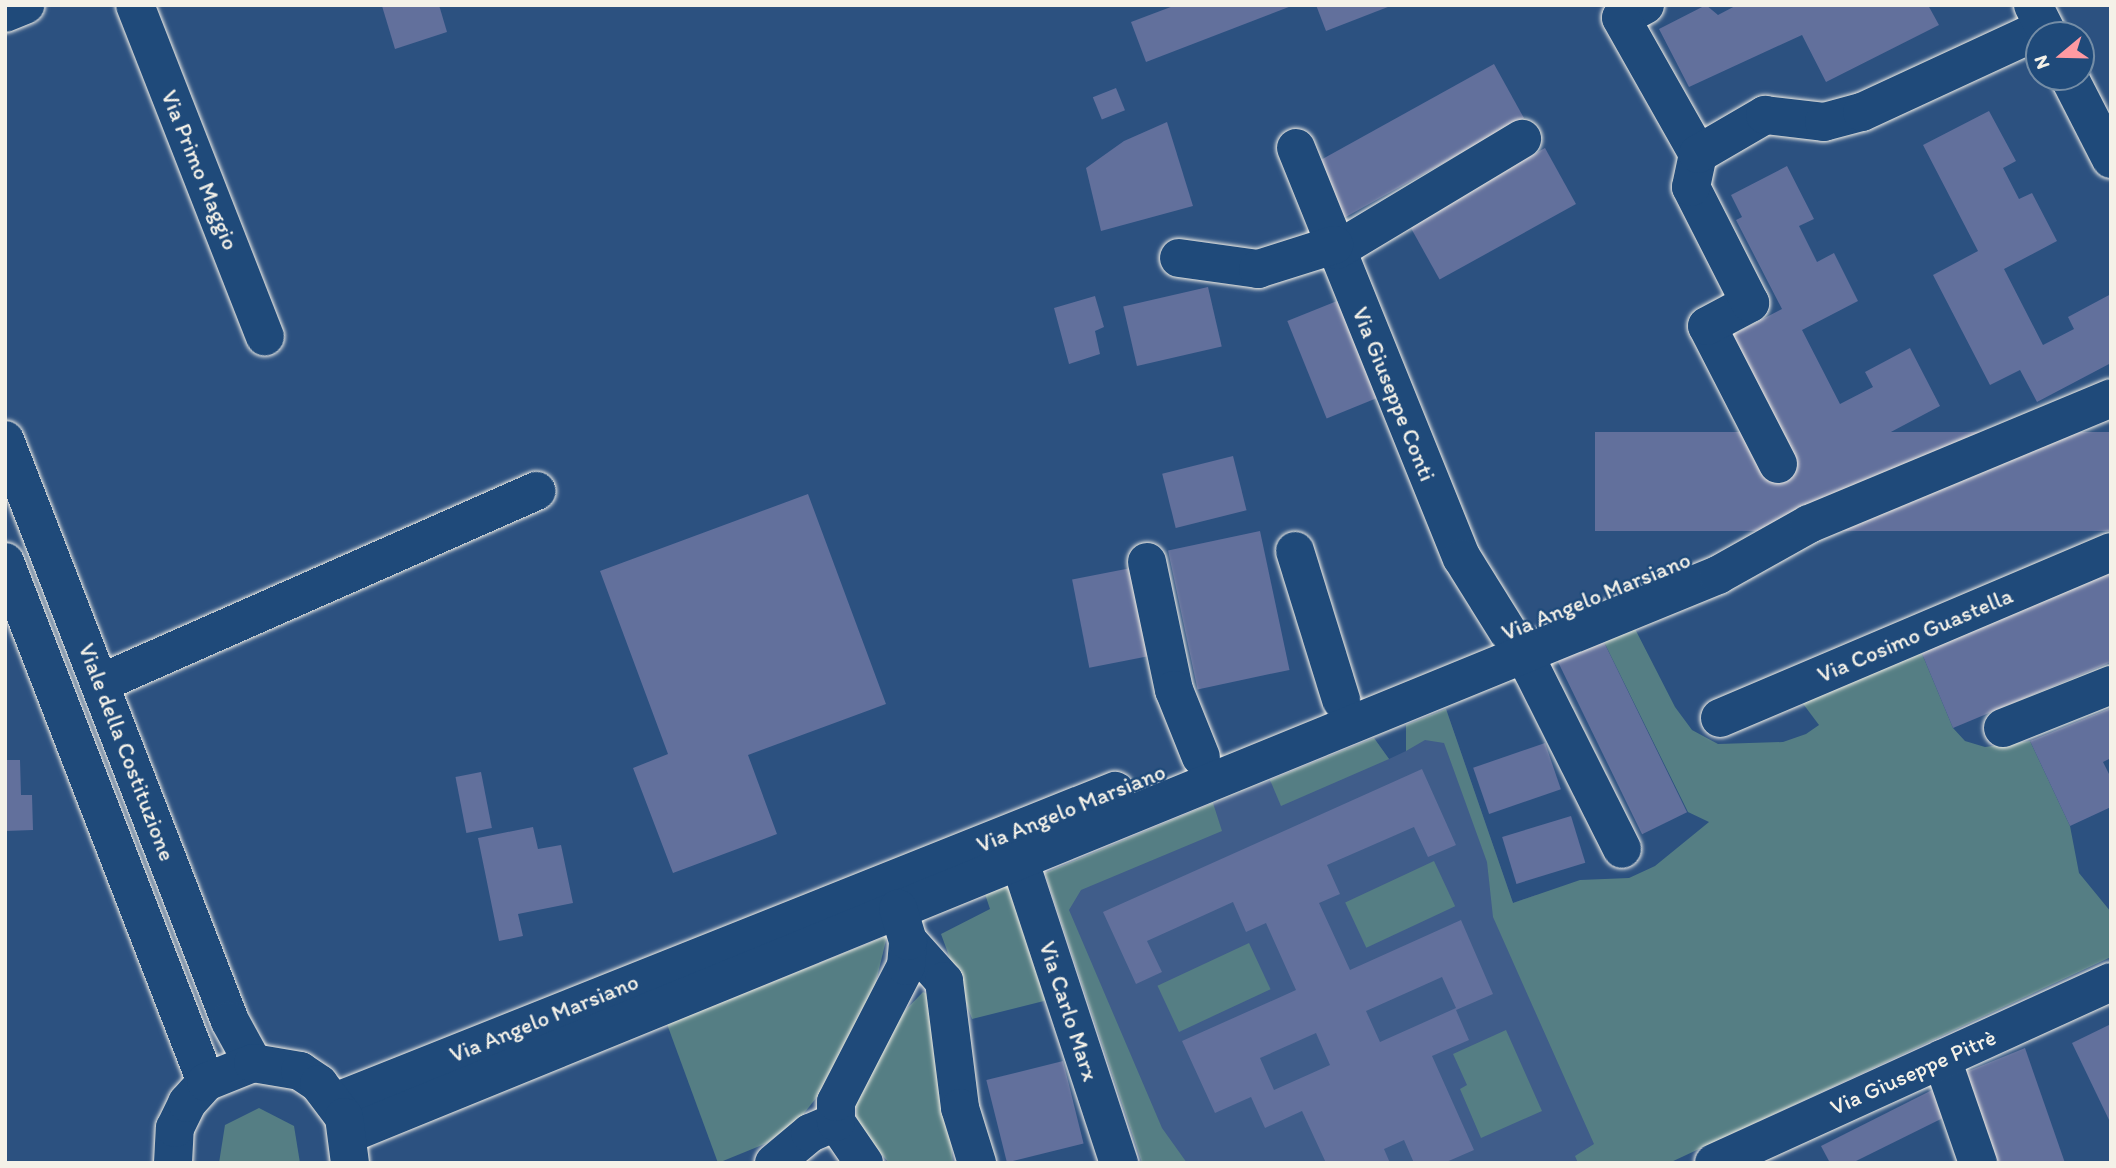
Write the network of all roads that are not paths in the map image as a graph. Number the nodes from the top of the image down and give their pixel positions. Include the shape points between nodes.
1 (26, 5) edge
2 (135, 5) edge
3 (1645, 5) edge
4 (5, 13) edge
5 (2025, 31) edge
6 (2076, 91) edge
7 (1522, 139) dead end
8 (1296, 148) dead end
9 (1698, 154) junction
10 (2111, 159) edge
11 (1335, 247) junction
12 (1179, 258) dead end
13 (265, 336) dead end
14 (2111, 398) edge
15 (5, 440) edge
16 (1779, 464) dead end
17 (537, 491) dead end
18 (1295, 551) dead end
19 (2111, 552) edge
20 (5, 562) edge
21 (1147, 562) dead end
22 (1516, 643) junction
23 (102, 683) junction
24 (2111, 685) edge
25 (1342, 699) junction
26 (1720, 718) dead end
27 (2003, 728) dead end
28 (1201, 757) junction
29 (1622, 849) dead end
30 (1019, 859) junction
31 (903, 924) junction
32 (2111, 982) edge
33 (1942, 1059) junction
34 (253, 1063) junction
35 (205, 1082) junction
36 (836, 1122) junction
37 (345, 1133) edge
38 (173, 1163) edge
39 (775, 1163) edge
40 (864, 1163) edge
41 (977, 1163) edge
42 (1119, 1163) edge
43 (1714, 1163) edge
44 (1978, 1163) edge

1 - 4 street
2 - 13 street, Via Primo Maggio
3 - 9 street via 1621,18
5 - 9 street via 1862,112 1824,122 1765,115
6 - 10 street
7 - 11 street
8 - 11 street, Via Giuseppe Conti
9 - 16 street via 1691,187 1750,303 1707,326
11 - 12 street via 1258,269
11 - 22 street, Via Giuseppe Conti via 1462,558
14 - 22 street, Via Angelo Marsiano via 1809,524 1712,548
15 - 23 street, Viale della Costituzione
17 - 23 street
18 - 25 street
19 - 26 street, Via Cosimo Guastella
20 - 35 street, Viale della Costituzione
21 - 28 street via 1174,690
22 - 25 street, Via Angelo Marsiano
22 - 29 street, Via Giuseppe Conti
22 - 30 street, Via Angelo Marsiano
23 - 34 street, Viale della Costituzione via 230,1021
24 - 27 street
25 - 28 street, Via Angelo Marsiano
28 - 37 street, Via Angelo Marsiano
30 - 31 street, Via Angelo Marsiano
30 - 42 street, Via Carlo Marx
31 - 36 street via 906,966 847,1077
31 - 37 street, Via Angelo Marsiano
31 - 41 street via 944,981 960,1108
32 - 33 street, Via Giuseppe Pitrè
33 - 43 street, Via Giuseppe Pitrè
33 - 44 street
34 - 35 street
34 - 37 street via 299,1071
35 - 38 street via 175,1128
36 - 39 street via 810,1133
36 - 40 street

